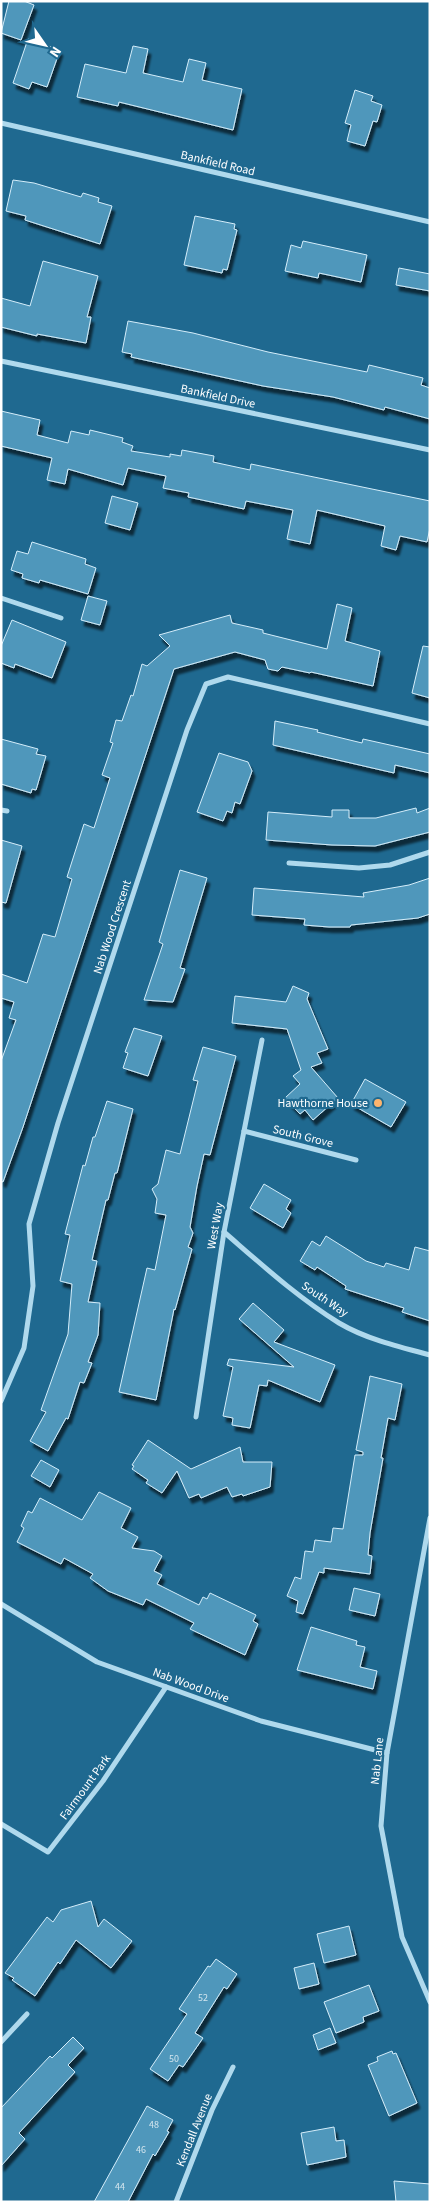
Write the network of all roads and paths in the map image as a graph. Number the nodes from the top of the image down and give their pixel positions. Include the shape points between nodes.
1 (1, 123) edge
2 (430, 222) edge
3 (1, 361) edge
4 (430, 450) edge
5 (1, 598) edge
6 (61, 618) dead end
7 (430, 724) edge
8 (430, 852) edge
9 (289, 863) dead end
10 (262, 1040) dead end
11 (244, 1131) junction
12 (356, 1160) dead end
13 (224, 1232) junction
14 (430, 1354) edge
15 (1, 1401) edge
16 (196, 1418) dead end
17 (430, 1518) edge
18 (1, 1604) edge
19 (166, 1687) junction
20 (387, 1753) junction
21 (1, 1824) edge
22 (430, 2002) edge
23 (27, 2014) dead end
24 (1, 2042) edge
25 (233, 2068) dead end
26 (176, 2202) edge

1 - 2 street, Bankfield Road
3 - 4 street, Bankfield Drive
5 - 6 street
7 - 15 street, Nab Wood Crescent via 228,676 206,684 187,730 55,1132 29,1224 33,1286 24,1348
8 - 9 street via 390,865 359,868
10 - 11 street, West Way
11 - 12 street, South Grove
11 - 13 street, West Way
13 - 14 street, South Way via 282,1282 340,1324 392,1346
13 - 16 street, West Way
17 - 20 street, Nab Lane
18 - 19 street, Nab Wood Drive via 97,1662
19 - 20 street, Nab Wood Drive via 261,1721
19 - 21 street, Fairmount Park via 104,1781 48,1852
20 - 22 street, Nab Lane via 381,1826 402,1937
23 - 24 street
25 - 26 street, Kendall Avenue via 212,2110

